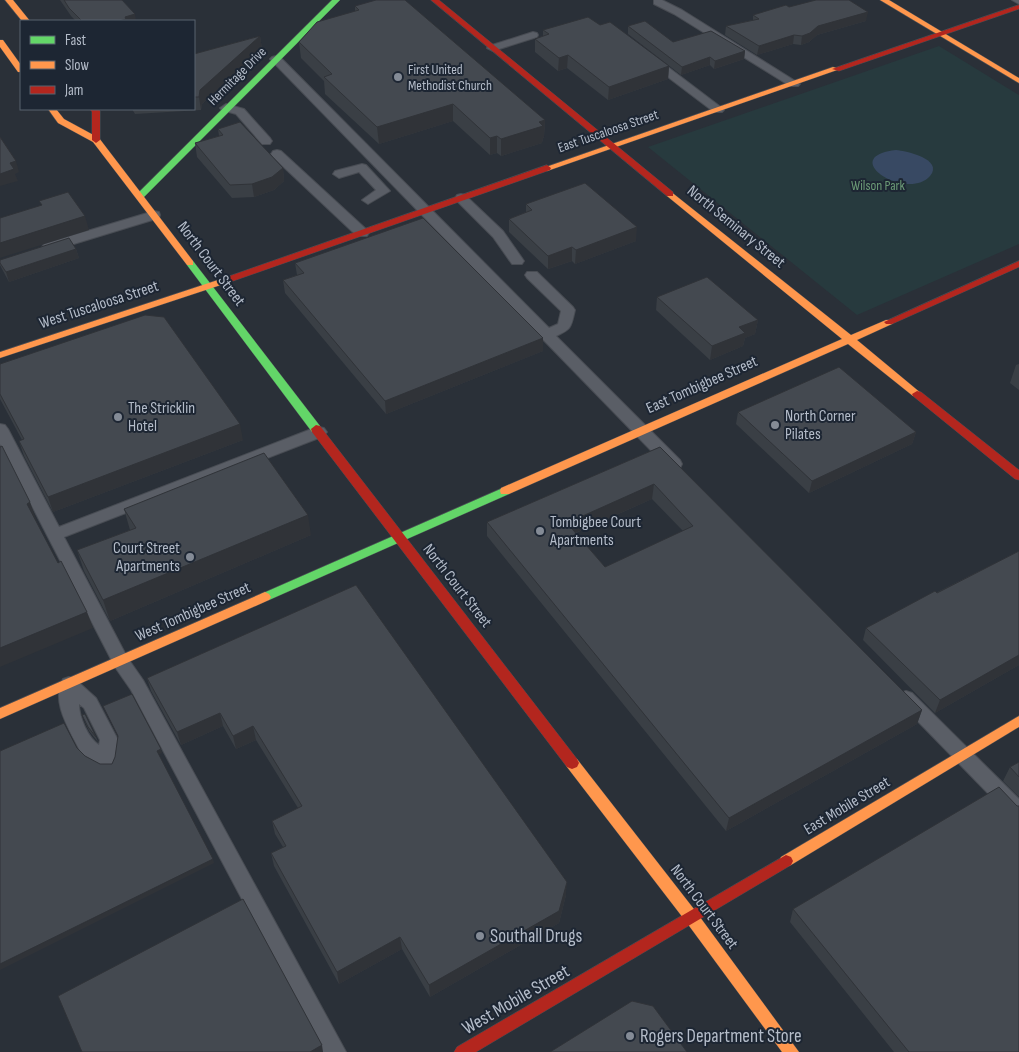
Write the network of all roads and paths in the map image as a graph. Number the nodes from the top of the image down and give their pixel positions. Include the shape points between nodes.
1 (9, 0) edge
2 (336, 0) edge
3 (435, 0) edge
4 (884, 0) edge
5 (658, 2) dead end
6 (1019, 7) edge
7 (25, 20) edge
8 (941, 34) junction
9 (534, 35) dead end
10 (0, 42) edge
11 (494, 48) junction
12 (646, 56) edge
13 (276, 59) junction
14 (20, 69) edge
15 (1019, 81) edge
16 (794, 84) junction
17 (226, 108) junction
18 (53, 110) edge
19 (95, 110) edge
20 (718, 110) junction
21 (96, 140) junction
22 (266, 141) dead end
23 (611, 146) junction
24 (277, 154) dead end
25 (339, 174) dead end
26 (140, 196) junction
27 (461, 198) junction
28 (368, 200) dead end
29 (424, 211) junction
30 (154, 216) junction
31 (362, 233) junction
32 (33, 252) edge
33 (517, 261) dead end
34 (1019, 264) edge
35 (532, 276) dead end
36 (208, 287) junction
37 (546, 335) junction
38 (848, 339) junction
39 (0, 355) edge
40 (0, 429) edge
41 (641, 430) junction
42 (319, 432) junction
43 (684, 474) edge
44 (1019, 476) edge
45 (54, 535) junction
46 (399, 537) junction
47 (121, 662) junction
48 (898, 690) edge
49 (0, 714) edge
50 (1019, 721) edge
51 (963, 755) junction
52 (1019, 812) edge
53 (692, 918) junction
54 (335, 1052) edge
55 (462, 1052) edge
56 (792, 1052) edge

1 - 7 street
2 - 13 street, Hermitage Drive
3 - 11 street, North Seminary Street
4 - 8 street
5 - 16 lane
6 - 8 street, East Tuscaloosa Street
8 - 15 street
8 - 16 street, East Tuscaloosa Street
9 - 11 lane
10 - 14 street
11 - 23 street, North Seminary Street
12 - 20 lane
13 - 17 street, Hermitage Drive
13 - 29 lane
16 - 20 street, East Tuscaloosa Street
17 - 22 lane via 240,111
17 - 26 street, Hermitage Drive
18 - 21 street, North Court Street via 61,121
19 - 21 street
20 - 23 street, East Tuscaloosa Street
21 - 26 street, North Court Street
23 - 27 street, East Tuscaloosa Street
23 - 38 street, North Seminary Street
24 - 31 lane
25 - 28 lane via 362,168 384,191
26 - 30 street, North Court Street
27 - 29 street, East Tuscaloosa Street
27 - 33 lane via 498,234
29 - 31 street, East Tuscaloosa Street
29 - 37 lane
30 - 32 lane
30 - 36 street, North Court Street
31 - 36 street, East Tuscaloosa Street
34 - 38 street, East Tombigbee Street
35 - 37 lane via 568,310 564,327
36 - 39 street, West Tuscaloosa Street
36 - 42 street, North Court Street
37 - 41 lane
38 - 41 street, East Tombigbee Street
38 - 44 street, North Seminary Street
40 - 45 lane
41 - 43 lane
41 - 46 street, East Tombigbee Street
42 - 45 lane
42 - 46 street, North Court Street
45 - 47 lane
46 - 47 street, West Tombigbee Street
46 - 53 street, North Court Street
47 - 49 street, West Tombigbee Street
47 - 54 lane via 137,685
48 - 51 lane
50 - 51 street, East Mobile Street
51 - 52 lane
51 - 53 street, East Mobile Street
53 - 55 street, West Mobile Street
53 - 56 street, North Court Street

